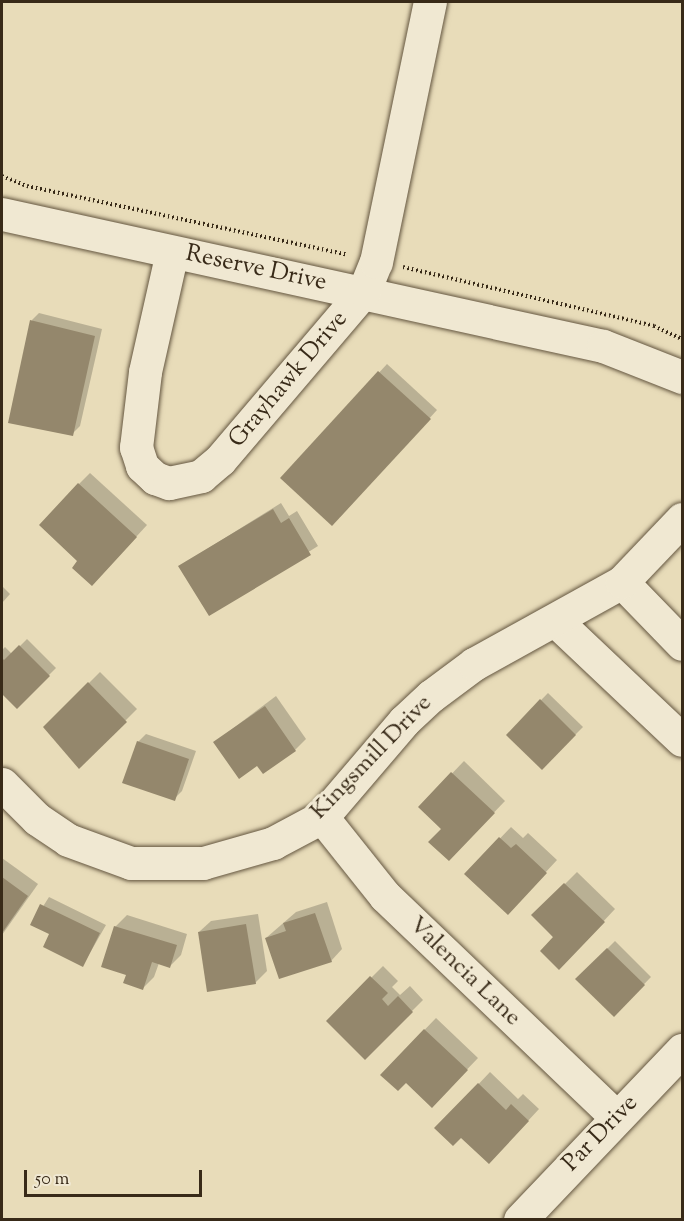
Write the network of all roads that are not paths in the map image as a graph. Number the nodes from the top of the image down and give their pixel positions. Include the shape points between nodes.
1 (430, 2) edge
2 (2, 214) edge
3 (172, 252) junction
4 (364, 291) junction
5 (682, 376) edge
6 (682, 519) edge
7 (622, 582) junction
8 (556, 621) junction
9 (682, 644) edge
10 (682, 740) edge
11 (2, 784) edge
12 (322, 817) junction
13 (682, 1050) edge
14 (616, 1118) junction
15 (520, 1220) edge

1 - 4 street, Grayhawk Drive via 376,261
2 - 3 street, Reserve Drive
3 - 4 street, Reserve Drive
3 - 4 street, Grayhawk Drive via 145,372 136,447 142,466 154,478 169,483 201,476 220,460
4 - 5 street, Reserve Drive via 603,346
6 - 7 street, Kingsmill Drive
7 - 8 street, Kingsmill Drive
7 - 9 street
8 - 10 street
8 - 12 street, Kingsmill Drive via 474,664 431,696 404,721
11 - 12 street, Kingsmill Drive via 37,819 68,840 131,863 203,863 239,855
12 - 14 street, Valencia Lane via 385,896
13 - 14 street, Par Drive
14 - 15 street, Par Drive

